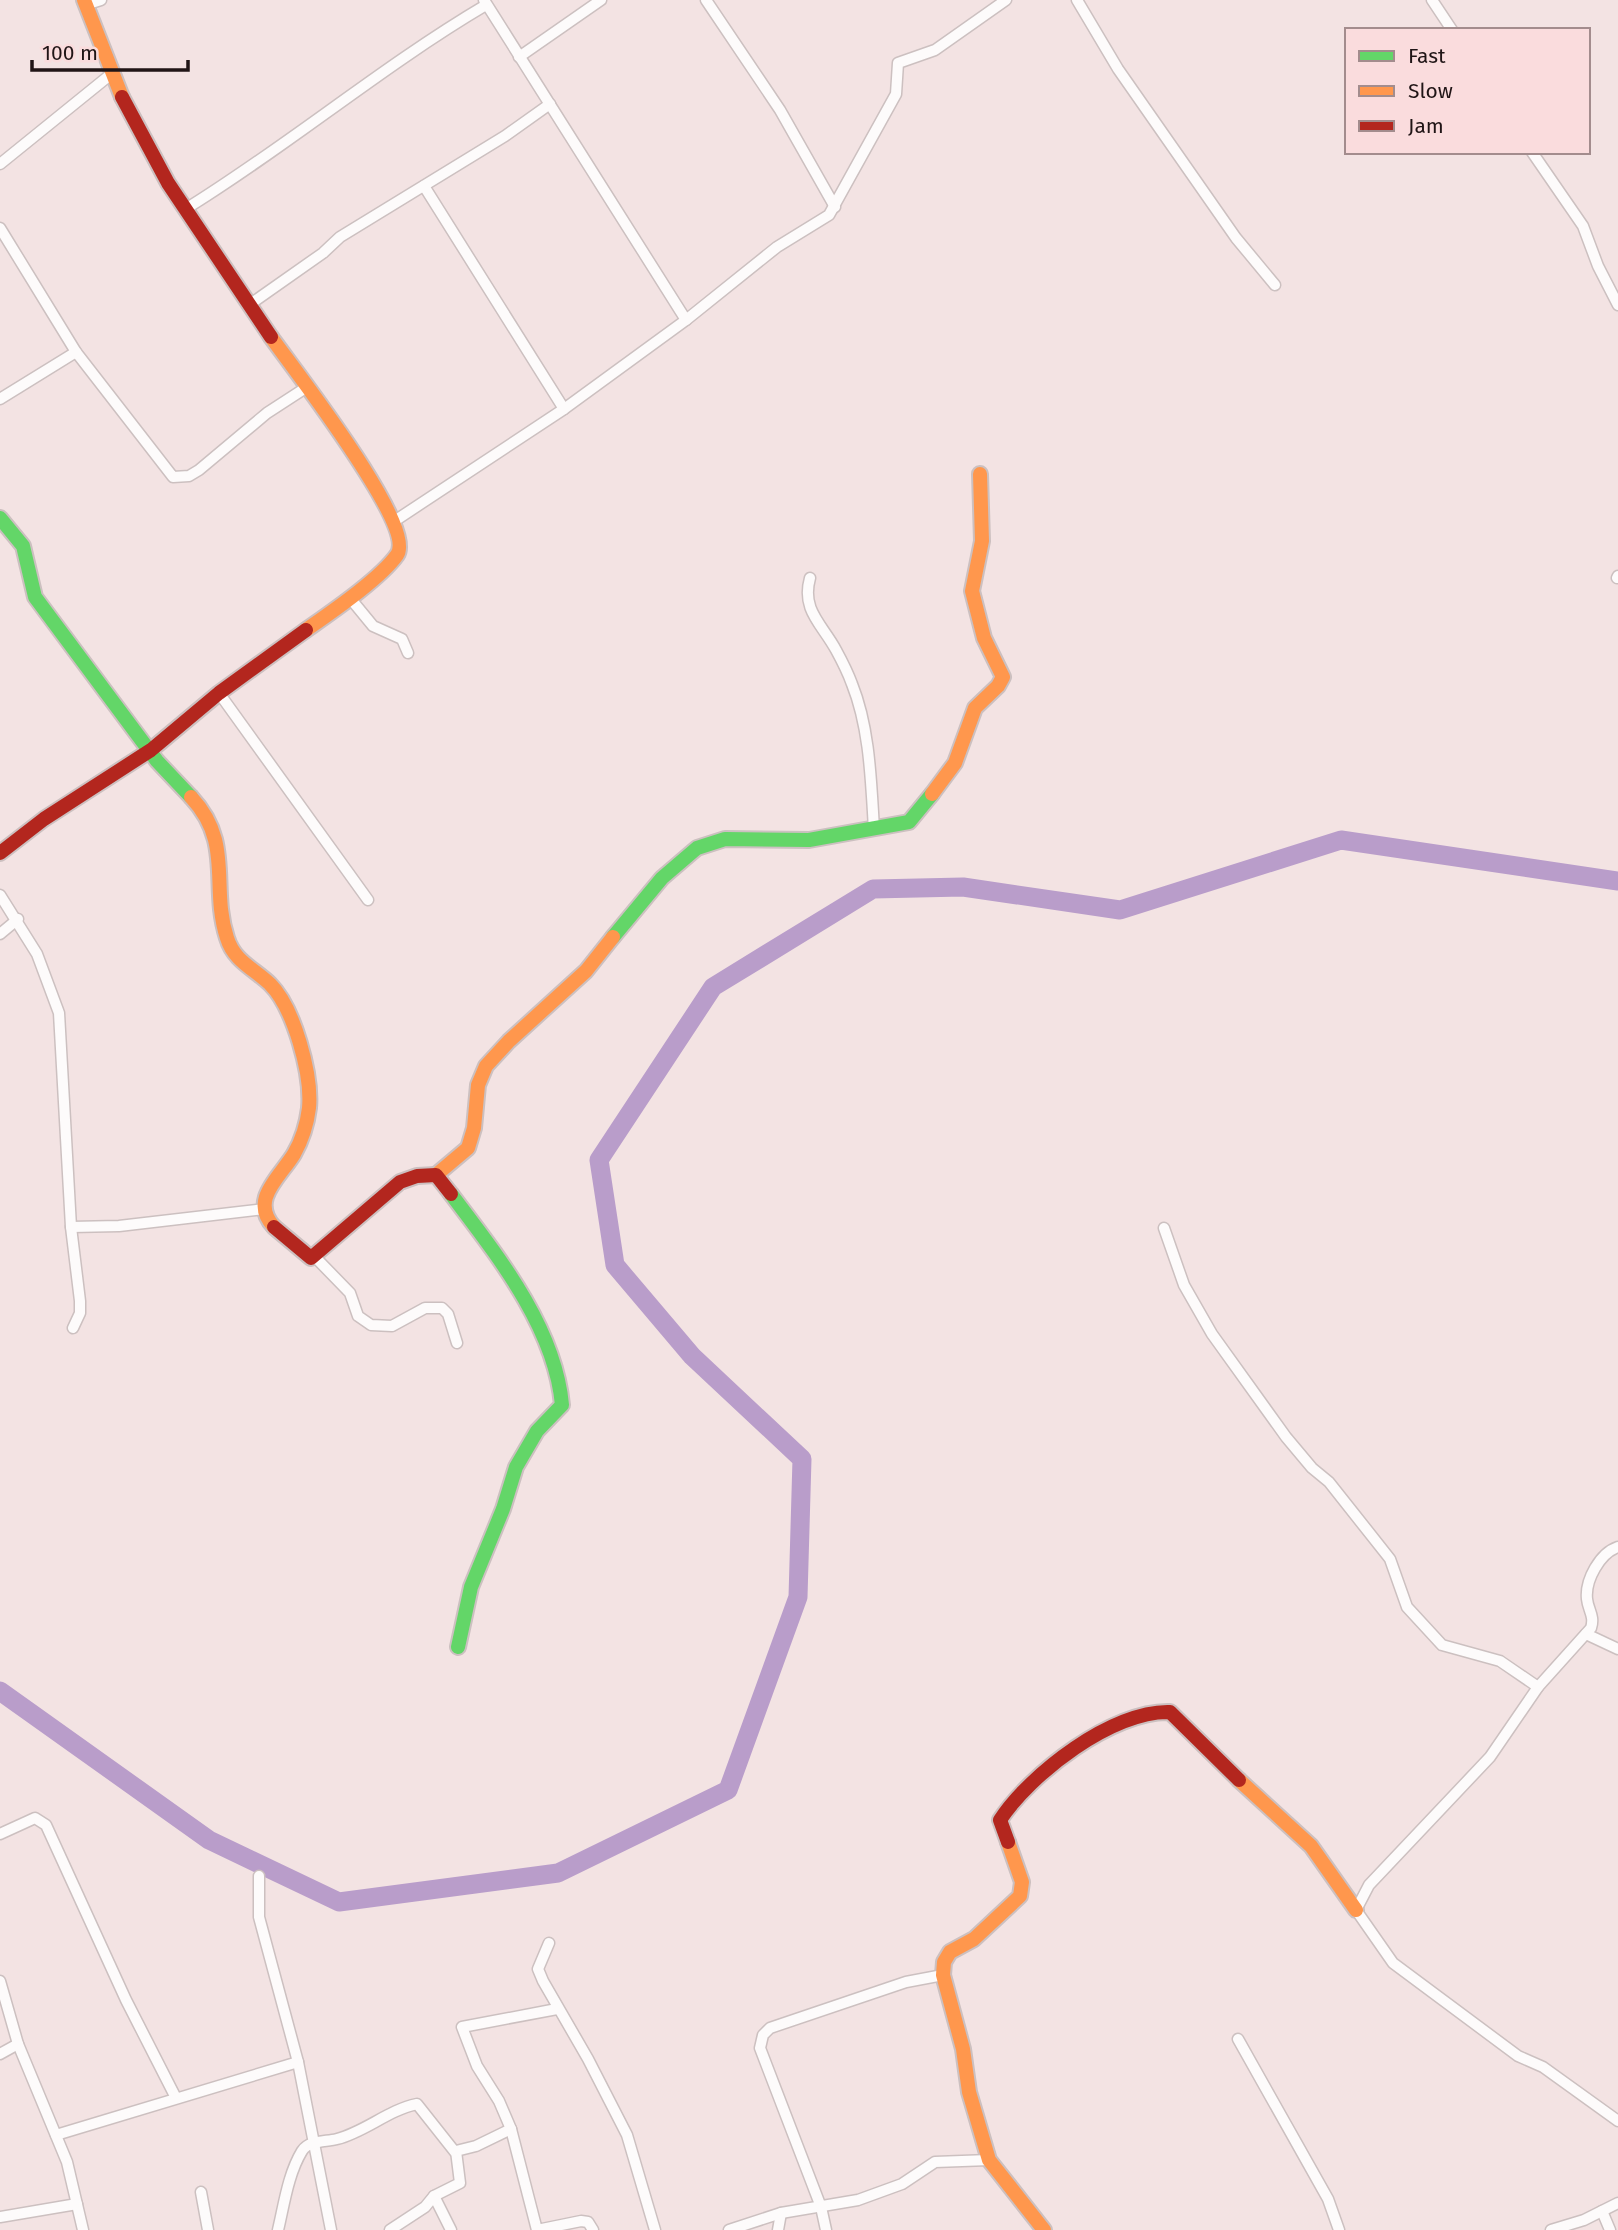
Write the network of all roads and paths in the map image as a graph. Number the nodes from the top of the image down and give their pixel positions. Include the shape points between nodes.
1 (101, 0) edge
2 (601, 0) edge
3 (706, 0) edge
4 (1006, 0) edge
5 (1077, 0) edge
6 (1432, 0) edge
7 (85, 2) edge
8 (485, 2) edge
9 (1451, 28) edge
10 (519, 57) junction
11 (110, 75) junction
12 (550, 104) junction
13 (1533, 154) edge
14 (0, 164) edge
15 (424, 186) junction
16 (835, 207) junction
17 (184, 210) junction
18 (0, 228) edge
19 (1275, 285) dead end
20 (249, 305) junction
21 (1618, 305) edge
22 (686, 320) junction
23 (76, 352) junction
24 (307, 387) junction
25 (0, 399) edge
26 (564, 409) junction
27 (980, 474) dead end
28 (0, 518) edge
29 (393, 522) junction
30 (810, 578) dead end
31 (350, 598) junction
32 (408, 653) dead end
33 (219, 693) junction
34 (151, 750) junction
35 (874, 829) junction
36 (0, 853) edge
37 (0, 895) edge
38 (368, 900) dead end
39 (18, 919) junction
40 (0, 934) edge
41 (436, 1175) junction
42 (264, 1209) junction
43 (71, 1227) junction
44 (1164, 1228) dead end
45 (314, 1256) junction
46 (73, 1328) dead end
47 (457, 1343) dead end
48 (1618, 1547) edge
49 (1586, 1634) junction
50 (458, 1647) dead end
51 (1618, 1649) edge
52 (1538, 1687) junction
53 (0, 1834) edge
54 (259, 1876) dead end
55 (1356, 1910) junction
56 (549, 1943) dead end
57 (943, 1975) junction
58 (0, 1981) edge
59 (557, 2009) junction
60 (1238, 2039) dead end
61 (18, 2044) junction
62 (0, 2054) edge
63 (298, 2062) junction
64 (176, 2098) junction
65 (1618, 2120) edge
66 (511, 2129) junction
67 (56, 2135) junction
68 (316, 2142) junction
69 (455, 2152) junction
70 (989, 2160) junction
71 (201, 2192) dead end
72 (434, 2196) junction
73 (1618, 2203) edge
74 (77, 2204) junction
75 (821, 2207) junction
76 (1602, 2211) junction
77 (781, 2213) junction
78 (0, 2217) edge
79 (83, 2230) edge
80 (208, 2230) edge
81 (278, 2230) edge
82 (331, 2230) edge
83 (390, 2230) edge
84 (451, 2230) edge
85 (593, 2230) edge
86 (655, 2230) edge
87 (729, 2230) edge
88 (778, 2230) edge
89 (826, 2230) edge
90 (1044, 2230) edge
91 (1339, 2230) edge
92 (1551, 2230) edge
93 (1610, 2230) edge

1 - 7 street
2 - 10 street
3 - 16 street via 780,110
4 - 16 street via 936,50 898,63 896,94
5 - 19 street via 1118,69 1236,238
6 - 9 street
7 - 11 street
8 - 10 street
8 - 17 street
10 - 12 street
11 - 14 street
11 - 17 street
12 - 15 street
12 - 22 street
13 - 21 street via 1583,226
15 - 20 street via 340,237
15 - 26 street
16 - 22 street
17 - 20 street
18 - 23 street
20 - 24 street
22 - 26 street
23 - 24 street via 173,477 198,470
23 - 25 street
24 - 29 street via 347,440
26 - 29 street
27 - 35 street via 982,541 972,590 984,638 1002,670 1002,682 976,706 964,727 954,766 918,817
28 - 34 street via 23,546 36,597
29 - 31 street via 400,539 398,554
30 - 35 street via 808,608 835,648 853,687 872,776
31 - 32 street via 373,626 402,639
31 - 33 street
33 - 34 street
33 - 38 street
34 - 36 street
34 - 42 street via 208,818 222,866 231,950 272,985 303,1058 308,1116 296,1150 272,1186
35 - 41 street via 816,840 714,841 692,852 645,897 586,971 486,1066 477,1088 476,1126 467,1151
37 - 39 street
39 - 40 street
39 - 43 street via 59,1013
41 - 45 street via 420,1175 396,1184
41 - 50 street via 462,1206 520,1296 548,1349 562,1399 560,1409 541,1426 516,1467 471,1587
42 - 43 street
42 - 45 street via 276,1229 307,1257
43 - 46 street via 80,1301
44 - 52 street via 1184,1285 1212,1334 1286,1437 1329,1482 1390,1559 1407,1607 1441,1645 1500,1661
45 - 47 street via 350,1293 364,1321 392,1326 425,1308 442,1308
48 - 49 street via 1603,1559 1588,1584 1593,1623
49 - 51 street
49 - 52 street
52 - 55 street via 1490,1757 1369,1885
53 - 64 street via 35,1818 46,1825 125,2000
54 - 63 street via 259,1917
55 - 57 street via 1311,1846 1170,1712 1154,1710 1065,1758 1005,1810 1000,1820 1022,1882 1020,1896 974,1939 950,1952
55 - 65 street via 1393,1963 1518,2056 1543,2067
56 - 59 street via 538,1969
57 - 70 street
57 - 75 street via 895,1986 770,2028 763,2035 760,2048
58 - 61 street
59 - 66 street via 462,2027
59 - 86 street via 627,2135
60 - 91 street via 1328,2199
61 - 62 street
61 - 67 street
63 - 64 street
63 - 68 street
64 - 67 street
66 - 69 street
66 - 85 street via 537,2230 580,2221
67 - 74 street via 68,2162
68 - 69 street via 341,2138 417,2104
68 - 81 street via 301,2152
68 - 82 street
69 - 72 street via 460,2183
70 - 75 street via 934,2162 902,2184
70 - 90 street
71 - 80 street
72 - 83 street
72 - 84 street
73 - 76 street
74 - 78 street
74 - 79 street
75 - 77 street
75 - 89 street
76 - 92 street
76 - 93 street
77 - 87 street
77 - 88 street

